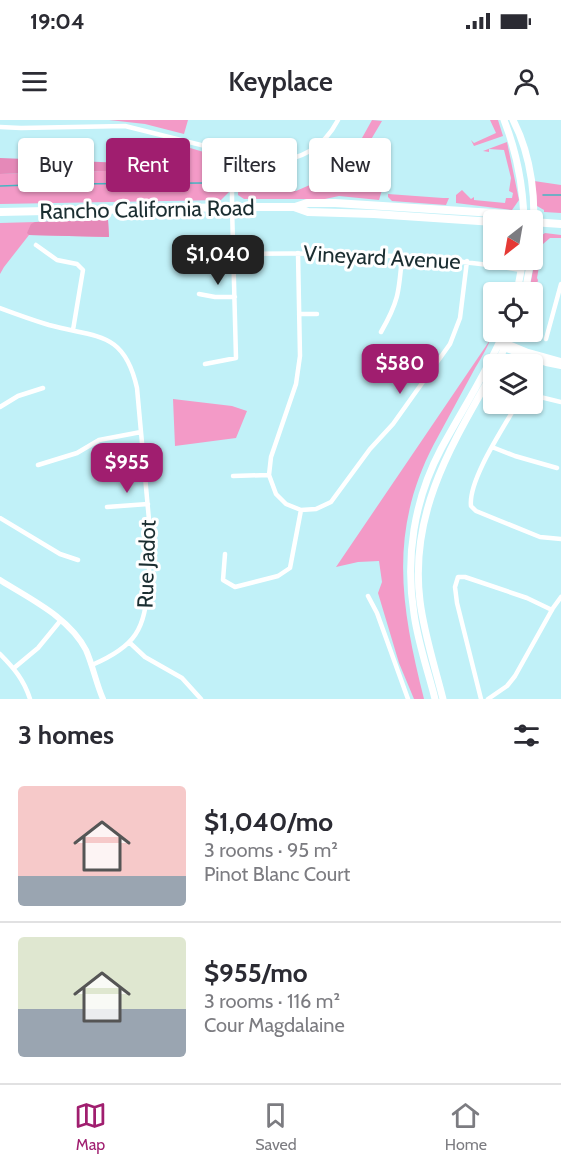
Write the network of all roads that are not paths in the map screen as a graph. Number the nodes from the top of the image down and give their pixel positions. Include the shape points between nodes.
1 (338, 120) edge
2 (504, 120) edge
3 (513, 120) edge
4 (0, 127) edge
5 (202, 145) edge
6 (297, 157) edge
7 (232, 192) edge
8 (384, 205) junction
9 (232, 207) junction
10 (294, 207) junction
11 (524, 210) edge
12 (532, 210) edge
13 (0, 212) edge
14 (335, 213) junction
15 (483, 214) edge
16 (483, 221) edge
17 (543, 223) edge
18 (561, 224) edge
19 (36, 245) dead end
20 (298, 253) junction
21 (234, 254) junction
22 (402, 256) junction
23 (467, 261) junction
24 (483, 263) edge
25 (525, 270) joint
26 (521, 282) edge
27 (525, 282) edge
28 (561, 284) edge
29 (199, 294) dead end
30 (235, 297) junction
31 (0, 308) edge
32 (299, 314) junction
33 (317, 314) dead end
34 (73, 330) junction
35 (381, 332) dead end
36 (546, 339) dead end
37 (502, 344) junction
38 (500, 354) edge
39 (561, 361) edge
40 (205, 364) dead end
41 (561, 366) edge
42 (43, 388) dead end
43 (483, 390) edge
44 (543, 397) edge
45 (561, 402) edge
46 (0, 407) edge
47 (511, 414) edge
48 (141, 432) junction
49 (492, 447) junction
50 (38, 465) dead end
51 (556, 468) dead end
52 (268, 475) junction
53 (233, 476) dead end
54 (148, 504) junction
55 (107, 507) dead end
56 (301, 510) junction
57 (0, 518) edge
58 (561, 539) edge
59 (225, 554) dead end
60 (78, 560) dead end
61 (0, 580) edge
62 (368, 596) dead end
63 (561, 597) edge
64 (552, 610) junction
65 (62, 621) junction
66 (129, 642) junction
67 (0, 654) edge
68 (92, 665) junction
69 (14, 668) junction
70 (30, 699) edge
71 (103, 699) edge
72 (201, 699) edge
73 (408, 699) edge
74 (435, 699) edge
75 (443, 699) edge
76 (481, 699) edge
77 (488, 699) edge

1 - 6 street via 320,144
2 - 11 main road via 522,180
3 - 12 main road via 530,171
4 - 5 street via 125,126
7 - 9 street
8 - 10 main road, Rancho California Road via 307,203
8 - 14 main road via 378,210 344,209
8 - 15 main road, Rancho California Road
9 - 10 main road, Rancho California Road
9 - 13 main road, Rancho California Road
9 - 21 street
10 - 14 main road, Rancho California Road
14 - 16 main road, Rancho California Road
17 - 18 main road, Rancho California Road
19 - 34 street via 57,260 77,264 83,270
20 - 21 street, Vineyard Avenue
20 - 22 street, Vineyard Avenue
20 - 32 street
21 - 30 street
22 - 23 street, Vineyard Avenue
22 - 35 street via 398,298
23 - 24 street, Vineyard Avenue
23 - 56 street via 460,318 450,344 331,502
25 - 26 main road
25 - 27 main road
28 - 36 street
29 - 30 street
30 - 40 street via 236,358
31 - 34 street, Rue Jadot
32 - 33 street
32 - 52 street via 296,384
34 - 48 street, Rue Jadot via 111,342 128,361 137,388
37 - 38 main road
37 - 39 street
37 - 41 street
37 - 74 main road via 433,465 413,533 411,595
42 - 46 street
43 - 75 main road via 438,473 420,537 420,600
44 - 45 street
47 - 49 street
48 - 50 street via 99,440 77,453
48 - 54 street, Rue Jadot
49 - 51 street
49 - 58 street via 476,480 472,508 540,537
52 - 53 street
52 - 56 street via 276,494 286,504
54 - 55 street
54 - 66 street, Rue Jadot via 150,555 145,616
56 - 59 street via 290,568 278,576 235,587 223,580
57 - 60 street via 60,554
61 - 65 street
62 - 73 street
63 - 64 street
64 - 76 street via 458,576 457,603
64 - 77 street via 515,676
65 - 68 street via 78,639
65 - 69 street
66 - 68 street, Rue Jadot
66 - 72 street via 145,657 182,678
67 - 69 street
68 - 71 street
69 - 70 street

